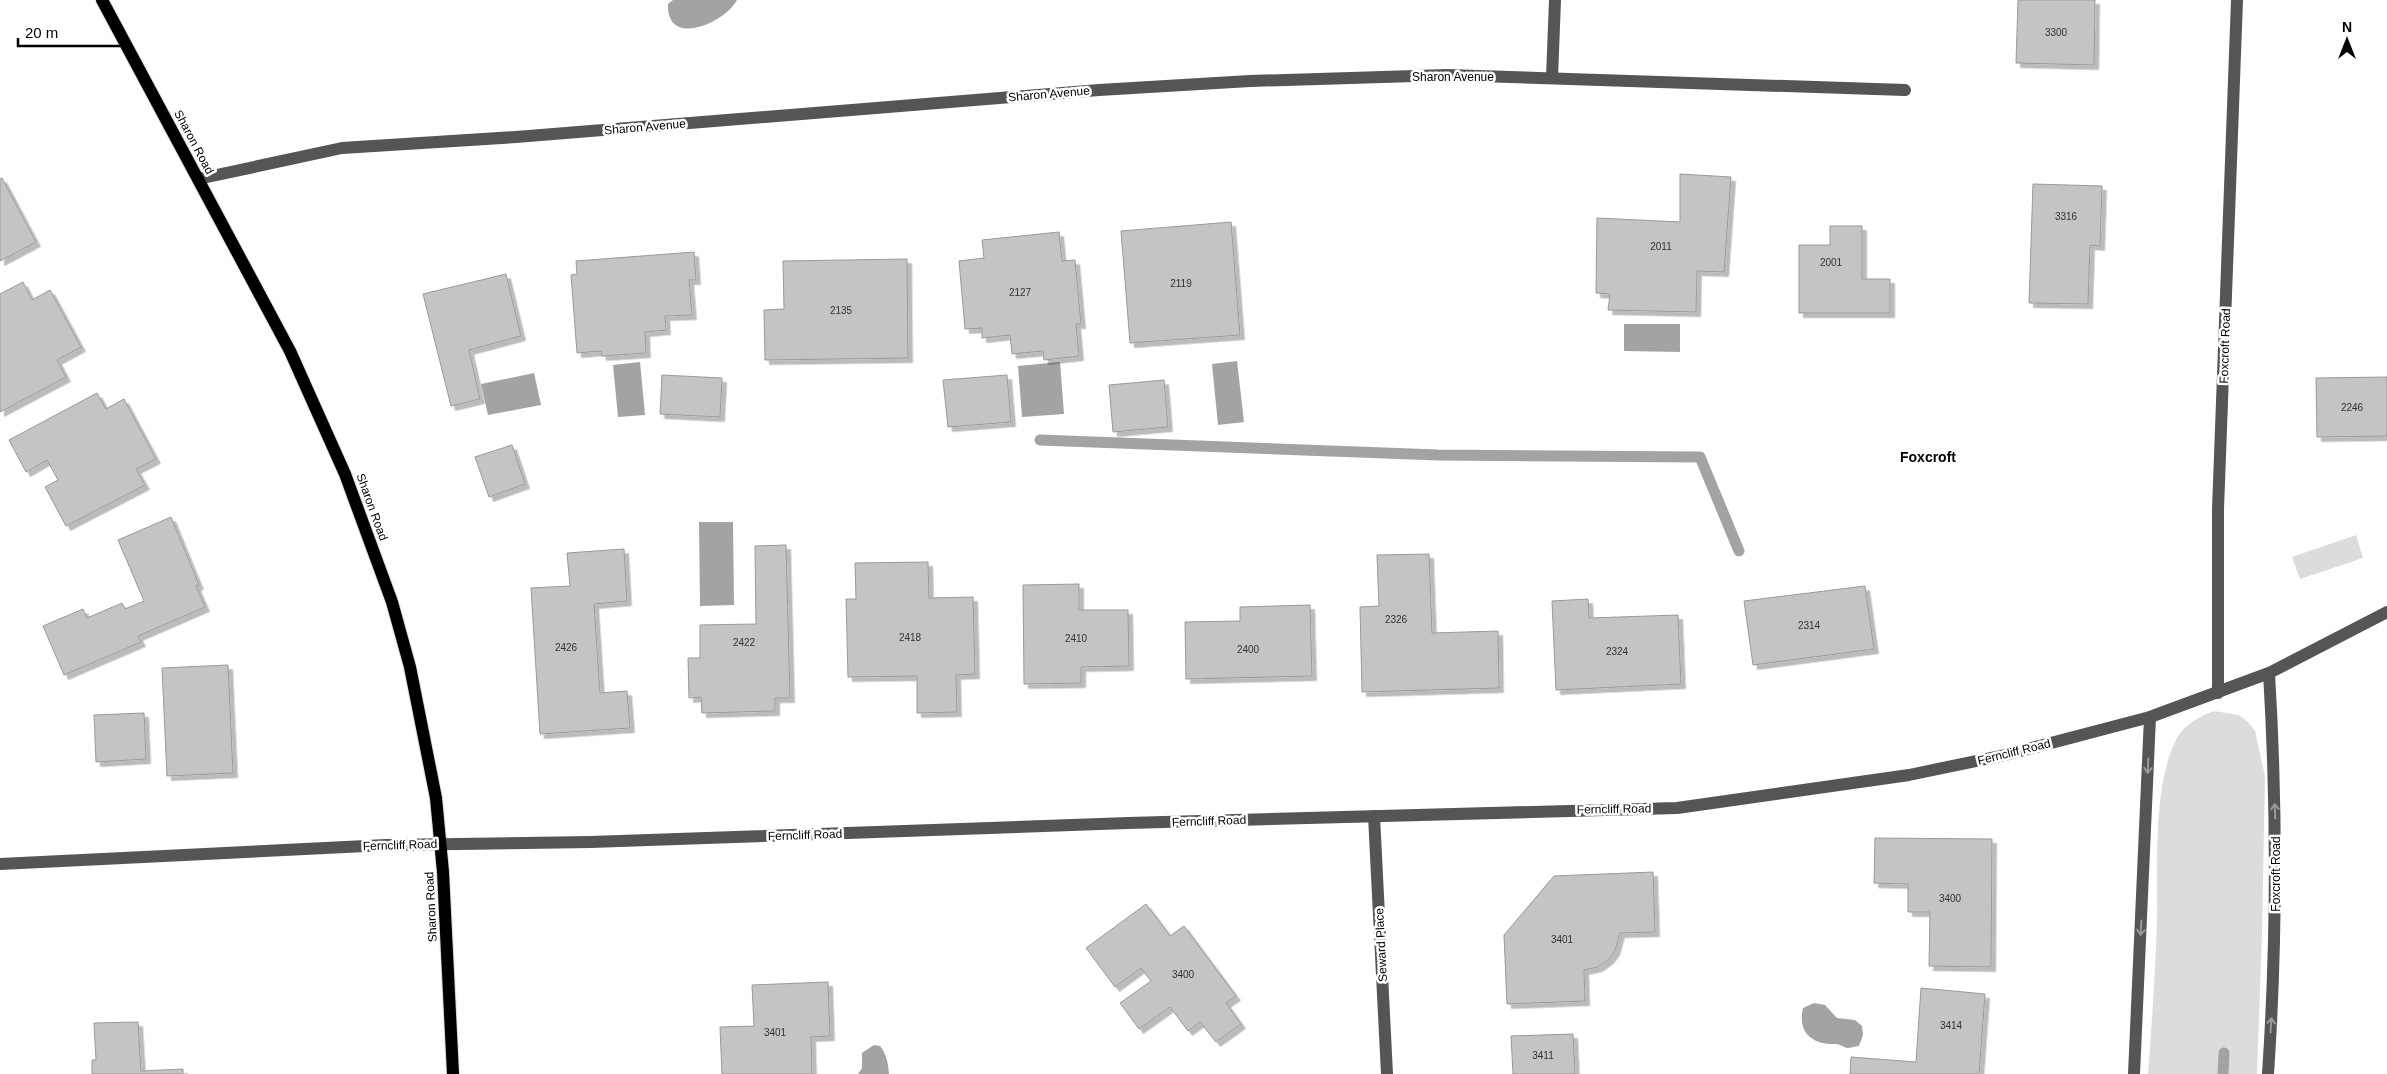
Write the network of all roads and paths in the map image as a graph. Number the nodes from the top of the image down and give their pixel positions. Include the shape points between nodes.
1 (102, 0) edge
2 (1555, 0) edge
3 (2238, 0) edge
4 (1552, 78) junction
5 (1905, 90) dead end
6 (198, 179) junction
7 (2387, 612) edge
8 (2269, 673) junction
9 (2218, 693) junction
10 (2150, 717) junction
11 (1374, 816) junction
12 (441, 844) junction
13 (0, 864) edge
14 (453, 1074) edge
15 (1387, 1074) edge
16 (2134, 1074) edge
17 (2268, 1074) edge

1 - 6 main road, Sharon Road
2 - 4 street
3 - 9 street, Foxcroft Road via 2218,509
4 - 5 street, Sharon Avenue
4 - 6 street, Sharon Avenue via 1417,76 1099,90 342,148
6 - 12 main road, Sharon Road via 290,351 352,492 392,602 410,667 436,798
7 - 8 street, Ferncliff Road
8 - 9 street, Ferncliff Road
17 -> 8 street, Foxcroft Road via 2276,865
9 - 10 street, Ferncliff Road
10 - 11 street, Ferncliff Road via 1909,776 1677,808
10 -> 16 street
11 - 12 street, Ferncliff Road via 591,842
11 - 15 street, Seward Place
12 - 13 street, Ferncliff Road
12 - 14 main road, Sharon Road

